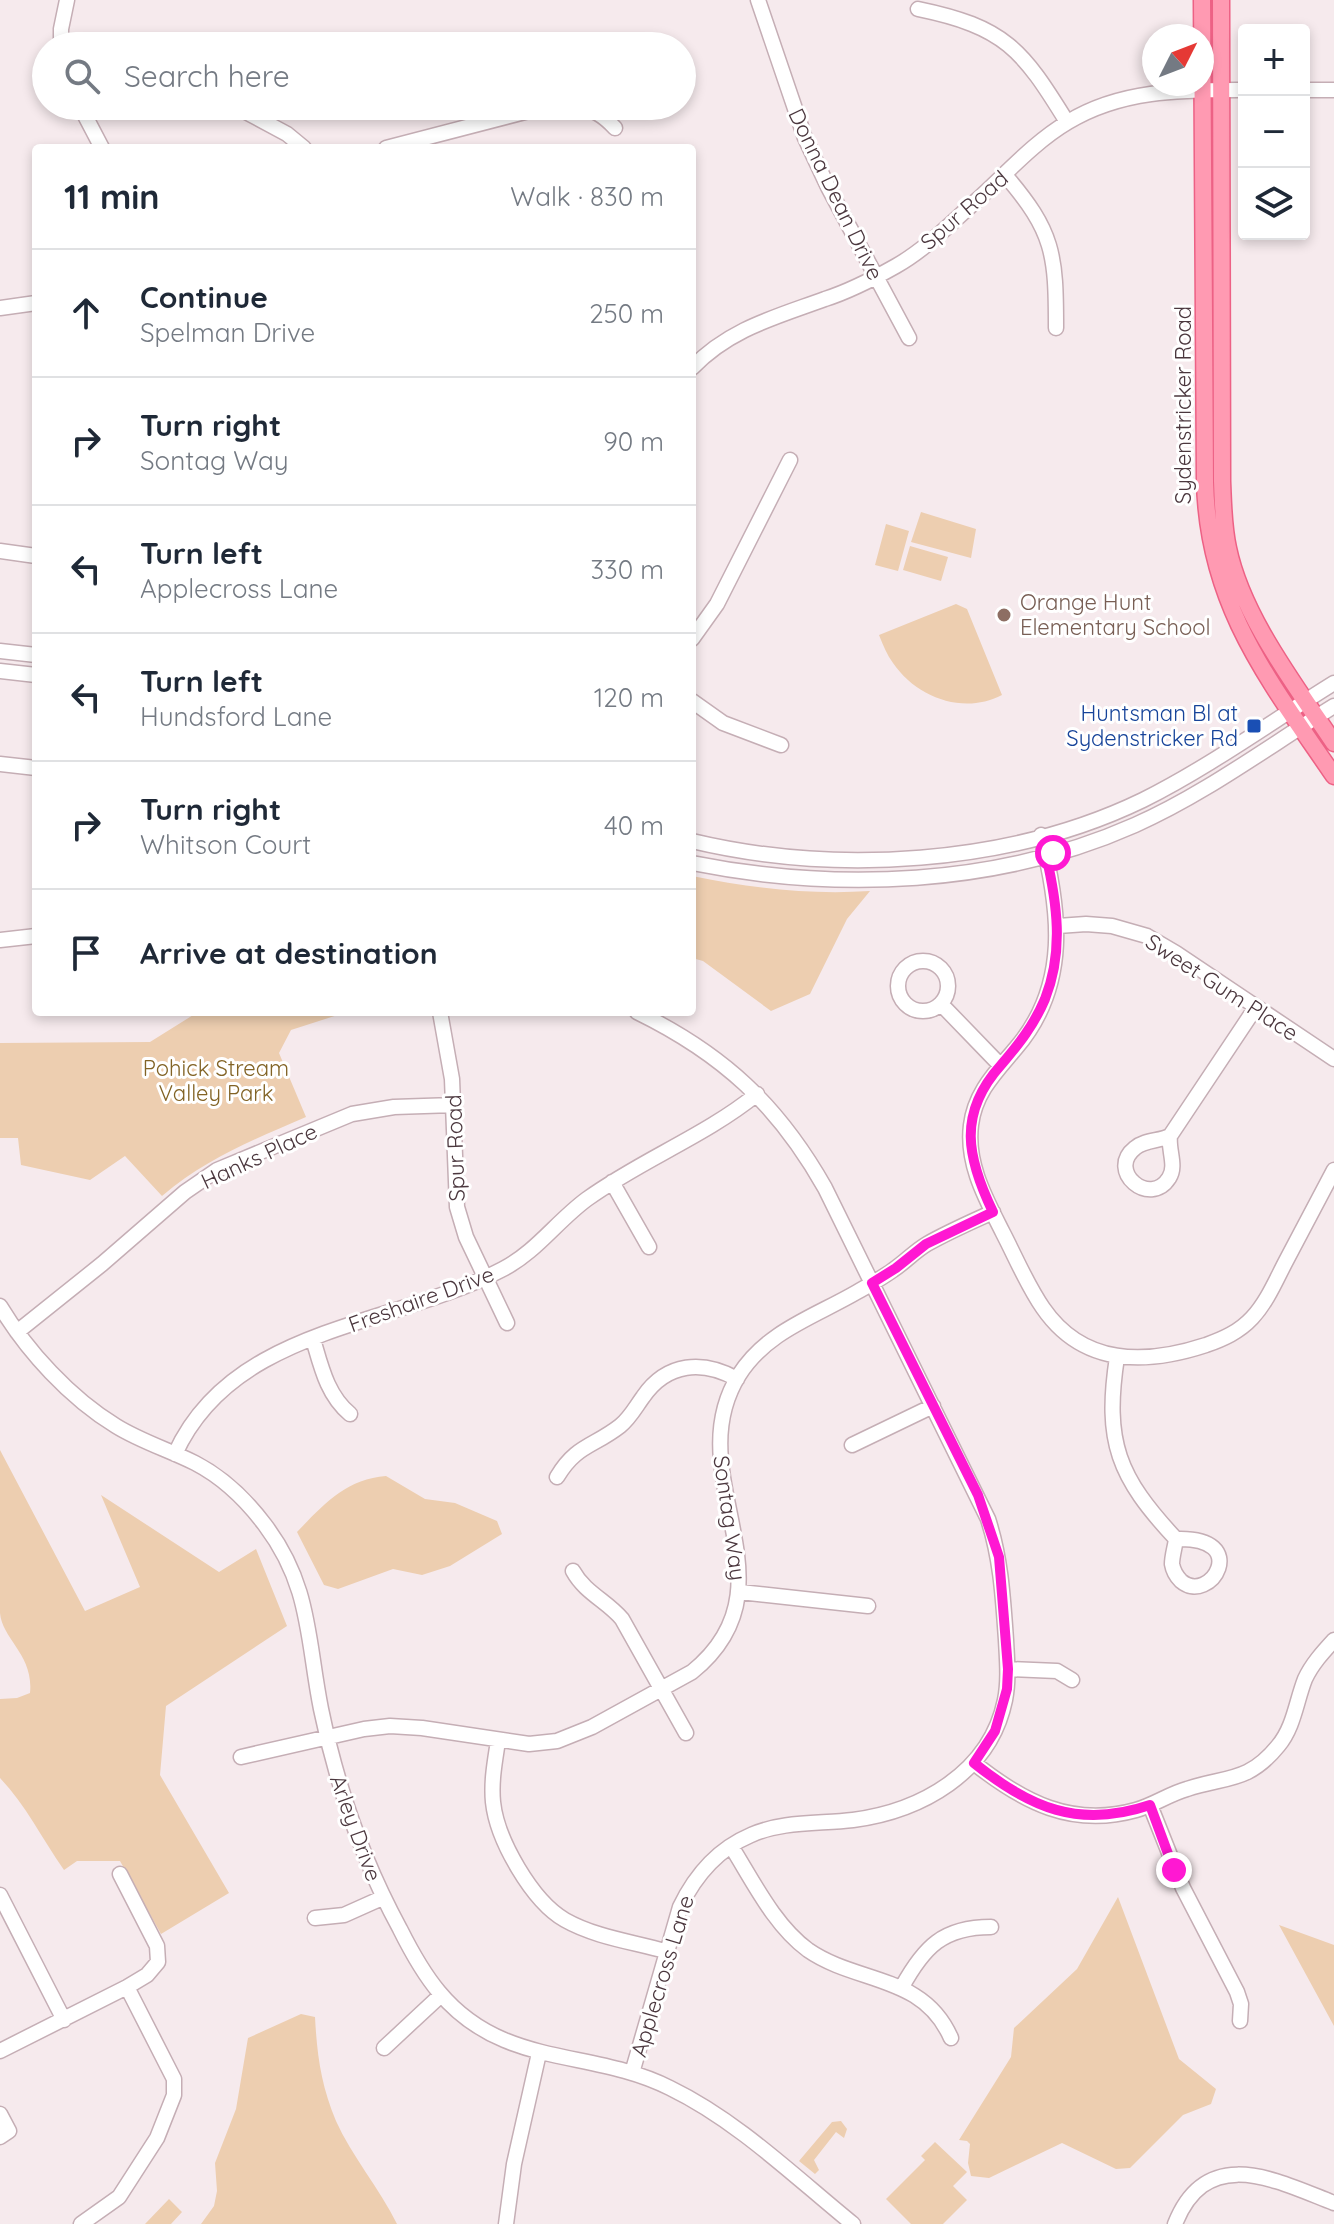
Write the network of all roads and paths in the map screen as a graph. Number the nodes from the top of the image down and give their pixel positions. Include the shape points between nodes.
1 (67, 0) edge
2 (758, 0) edge
3 (1202, 0) edge
4 (1221, 0) edge
5 (918, 9) dead end
6 (1203, 24) edge
7 (61, 32) edge
8 (1214, 90) edge
9 (1223, 90) junction
10 (1238, 90) edge
11 (1310, 90) edge
12 (1334, 90) edge
13 (1142, 95) edge
14 (1204, 96) edge
15 (87, 120) edge
16 (261, 120) edge
17 (494, 120) edge
18 (607, 120) edge
19 (1067, 122) junction
20 (615, 128) dead end
21 (100, 144) edge
22 (299, 144) edge
23 (401, 144) edge
24 (1005, 175) junction
25 (876, 276) junction
26 (32, 304) edge
27 (0, 308) edge
28 (1056, 328) dead end
29 (909, 338) dead end
30 (696, 365) edge
31 (790, 460) dead end
32 (0, 551) edge
33 (32, 555) edge
34 (696, 633) edge
35 (0, 651) edge
36 (32, 655) edge
37 (0, 671) edge
38 (32, 675) edge
39 (1334, 683) edge
40 (1306, 700) junction
41 (696, 704) edge
42 (1334, 706) edge
43 (1290, 711) junction
44 (1317, 717) junction
45 (1301, 727) junction
46 (1334, 743) edge
47 (781, 745) dead end
48 (0, 764) edge
49 (32, 768) edge
50 (1334, 776) edge
51 (1041, 835) junction
52 (696, 842) edge
53 (1046, 855) junction
54 (696, 864) edge
55 (1058, 926) junction
56 (32, 936) edge
57 (0, 940) edge
58 (941, 1004) dead end
59 (1256, 1007) junction
60 (441, 1016) edge
61 (644, 1016) edge
62 (1334, 1059) edge
63 (1000, 1065) junction
64 (757, 1094) junction
65 (454, 1105) junction
66 (1170, 1136) dead end
67 (1334, 1170) edge
68 (612, 1182) junction
69 (993, 1212) junction
70 (649, 1247) dead end
71 (485, 1278) junction
72 (872, 1283) junction
73 (0, 1306) edge
74 (507, 1323) dead end
75 (17, 1332) junction
76 (313, 1339) junction
77 (1117, 1357) junction
78 (737, 1379) junction
79 (933, 1406) junction
80 (350, 1414) dead end
81 (852, 1445) dead end
82 (175, 1454) junction
83 (557, 1477) dead end
84 (1176, 1539) dead end
85 (573, 1571) dead end
86 (740, 1592) junction
87 (868, 1606) dead end
88 (1334, 1640) edge
89 (1008, 1669) junction
90 (1072, 1680) dead end
91 (661, 1689) junction
92 (686, 1733) dead end
93 (327, 1738) junction
94 (498, 1741) junction
95 (241, 1757) dead end
96 (974, 1763) junction
97 (1150, 1805) junction
98 (731, 1846) junction
99 (120, 1874) dead end
100 (0, 1895) edge
101 (382, 1898) junction
102 (315, 1918) dead end
103 (991, 1927) dead end
104 (665, 1951) junction
105 (127, 1987) junction
106 (902, 1987) junction
107 (441, 1995) junction
108 (64, 2020) junction
109 (1240, 2021) dead end
110 (951, 2038) dead end
111 (384, 2048) dead end
112 (0, 2051) edge
113 (539, 2053) junction
114 (632, 2073) junction
115 (0, 2114) edge
116 (0, 2137) edge
117 (1334, 2203) edge
118 (81, 2224) edge
119 (506, 2224) edge
120 (853, 2224) edge
121 (1175, 2224) edge

1 - 7 street
2 - 25 street, Donna Dean Drive via 805,138
3 - 6 main road, Sydenstricker Road
4 - 9 main road, Sydenstricker Road
5 - 19 street via 953,16 1000,38 1036,73
8 - 9 street, Spur Road
9 - 10 street, Spur Road
9 - 40 main road, Sydenstricker Road via 1222,447 1228,549 1257,621
11 - 12 street
13 - 19 street, Spur Road
14 - 43 main road, Sydenstricker Road via 1205,515 1211,553 1238,626
15 - 21 street
16 - 22 street
17 - 23 street
18 - 20 street
19 - 24 street, Spur Road
24 - 25 street, Spur Road via 923,247
24 - 28 street via 1038,216 1048,239 1056,274
25 - 29 street, Donna Dean Drive
25 - 30 street, Spur Road via 747,327
26 - 27 street
31 - 34 street via 717,604
32 - 33 street
35 - 36 street
37 - 38 street
39 - 40 street
40 - 43 street
40 - 44 main road, Sydenstricker Road
41 - 47 street via 738,730
42 - 44 street
43 - 45 main road, Sydenstricker Road
43 - 51 street via 1145,799
44 - 45 street
44 - 46 main road, Sydenstricker Road
45 - 50 main road, Sydenstricker Road
45 - 53 street via 1154,816
48 - 49 street
51 - 52 street via 954,853 851,861
51 - 53 street
53 - 54 street via 957,873 851,880 751,874
53 - 55 street
55 - 59 street, Sweet Gum Place via 1112,926 1147,936
55 - 63 street via 1045,998 1026,1036
56 - 57 street
58 - 63 street
59 - 62 street, Sweet Gum Place
59 - 66 street
60 - 65 street, Spur Road
61 - 64 street, Applecross Lane via 705,1050
63 - 69 street via 975,1105 969,1140 974,1169
64 - 68 street, Freshaire Drive
64 - 72 street, Applecross Lane via 809,1159
65 - 71 street, Spur Road via 457,1207
65 - 75 street, Hanks Place via 352,1114 217,1170
67 - 77 street via 1261,1308 1239,1329 1166,1356
68 - 70 street
68 - 71 street, Freshaire Drive via 524,1256
69 - 72 street, Sontag Way via 926,1244
69 - 77 street via 1051,1318 1084,1345
71 - 74 street, Spur Road
71 - 76 street, Freshaire Drive
72 - 78 street, Sontag Way via 779,1333
72 - 79 street, Applecross Lane
73 - 75 street, Arley Drive
75 - 82 street, Arley Drive via 91,1409
76 - 80 street via 332,1393
76 - 82 street, Freshaire Drive via 279,1351 230,1382 192,1421
77 - 84 street via 1111,1407 1120,1460 1140,1497
78 - 83 street via 710,1367 669,1374 649,1389 622,1425 571,1456
78 - 86 street, Sontag Way via 720,1447
79 - 81 street
79 - 89 street, Applecross Lane via 995,1541
82 - 93 street, Arley Drive via 237,1494 284,1554 308,1618
85 - 91 street via 622,1619
86 - 87 street
86 - 91 street, Sontag Way via 716,1650 692,1672
88 - 97 street via 1310,1669 1290,1728 1267,1759 1235,1779 1187,1789
89 - 90 street via 1057,1671
89 - 96 street, Applecross Lane via 1001,1716
91 - 92 street
91 - 94 street, Sontag Way via 565,1739
93 - 94 street, Sontag Way via 390,1726
93 - 95 street, Sontag Way
93 - 101 street, Arley Drive via 349,1816
94 - 104 street via 492,1785 495,1816 537,1896 576,1925
96 - 97 street via 1016,1794 1055,1810 1101,1816
96 - 98 street, Applecross Lane via 942,1790 889,1813 773,1828
97 - 109 street via 1183,1888 1237,1992
98 - 104 street, Applecross Lane via 691,1886
98 - 106 street via 782,1923 807,1949 830,1963
99 - 105 street via 157,1946 158,1962
100 - 108 street
101 - 102 street via 344,1915
101 - 107 street, Arley Drive
103 - 106 street via 961,1929 939,1940 919,1958
104 - 114 street, Applecross Lane
105 - 108 street
105 - 118 street via 174,2079 174,2095 157,2138 119,2197
106 - 110 street via 937,2013
107 - 111 street
107 - 113 street, Arley Drive via 484,2030
108 - 112 street
113 - 114 street, Arley Drive
113 - 119 street
114 - 120 street, Arley Drive via 670,2087 718,2116
115 - 116 street via 9,2131
117 - 121 street via 1260,2175 1231,2175 1192,2195

